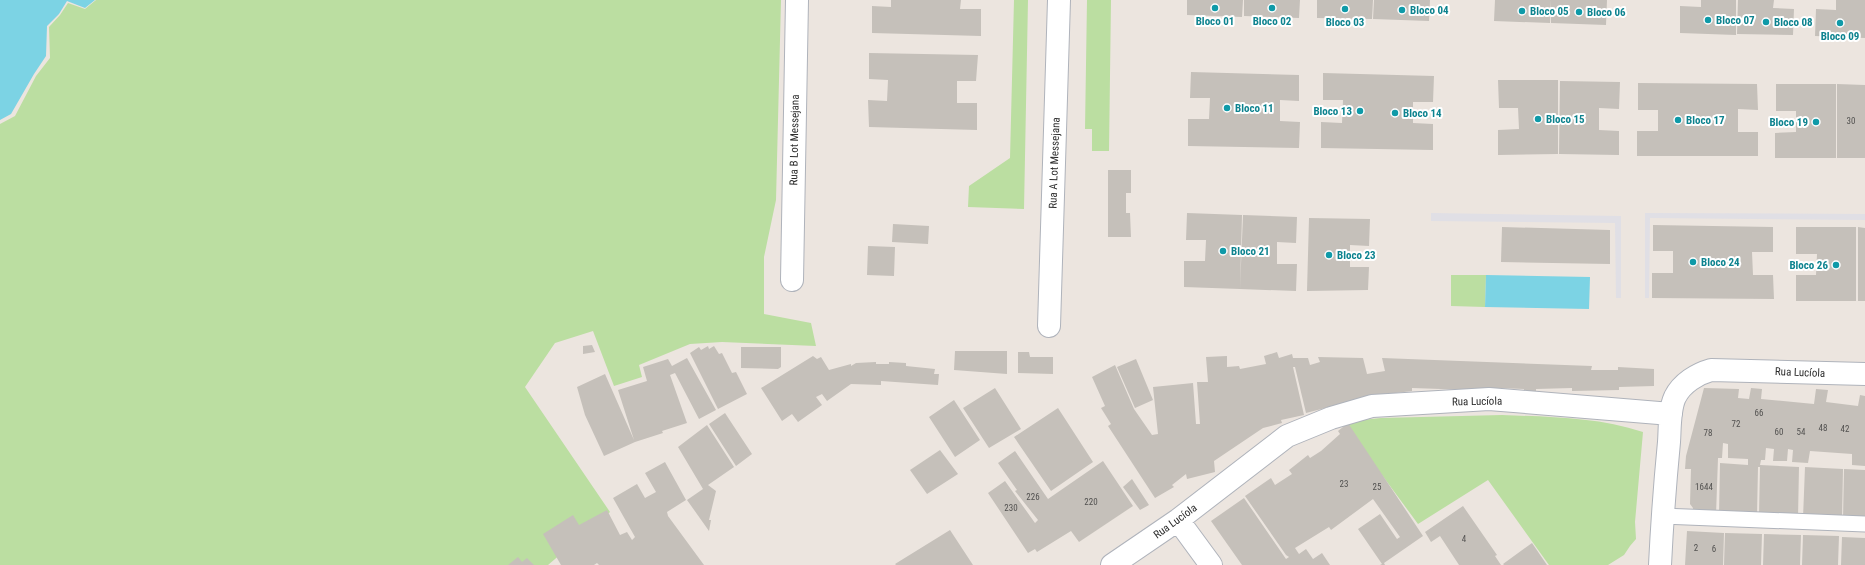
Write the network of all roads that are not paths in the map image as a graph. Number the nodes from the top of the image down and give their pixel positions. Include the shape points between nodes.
1 (797, 0) edge
2 (1058, 0) edge
3 (792, 280) dead end
4 (1049, 326) dead end
5 (1865, 374) edge
6 (1671, 414) junction
7 (1662, 516) junction
8 (1178, 520) junction
9 (1865, 524) edge
10 (1112, 565) edge
11 (1211, 565) edge
12 (1660, 565) edge

1 - 3 street, Rua B Lot Messejana
2 - 4 street, Rua A Lot Messejana
5 - 6 street, Rua Lucíola via 1711,370 1697,374 1688,382 1675,397
6 - 7 street
6 - 8 street, Rua Lucíola via 1489,399 1372,406 1331,418 1287,436
7 - 9 lane
7 - 12 street
8 - 10 street, Rua Lucíola
8 - 11 street

